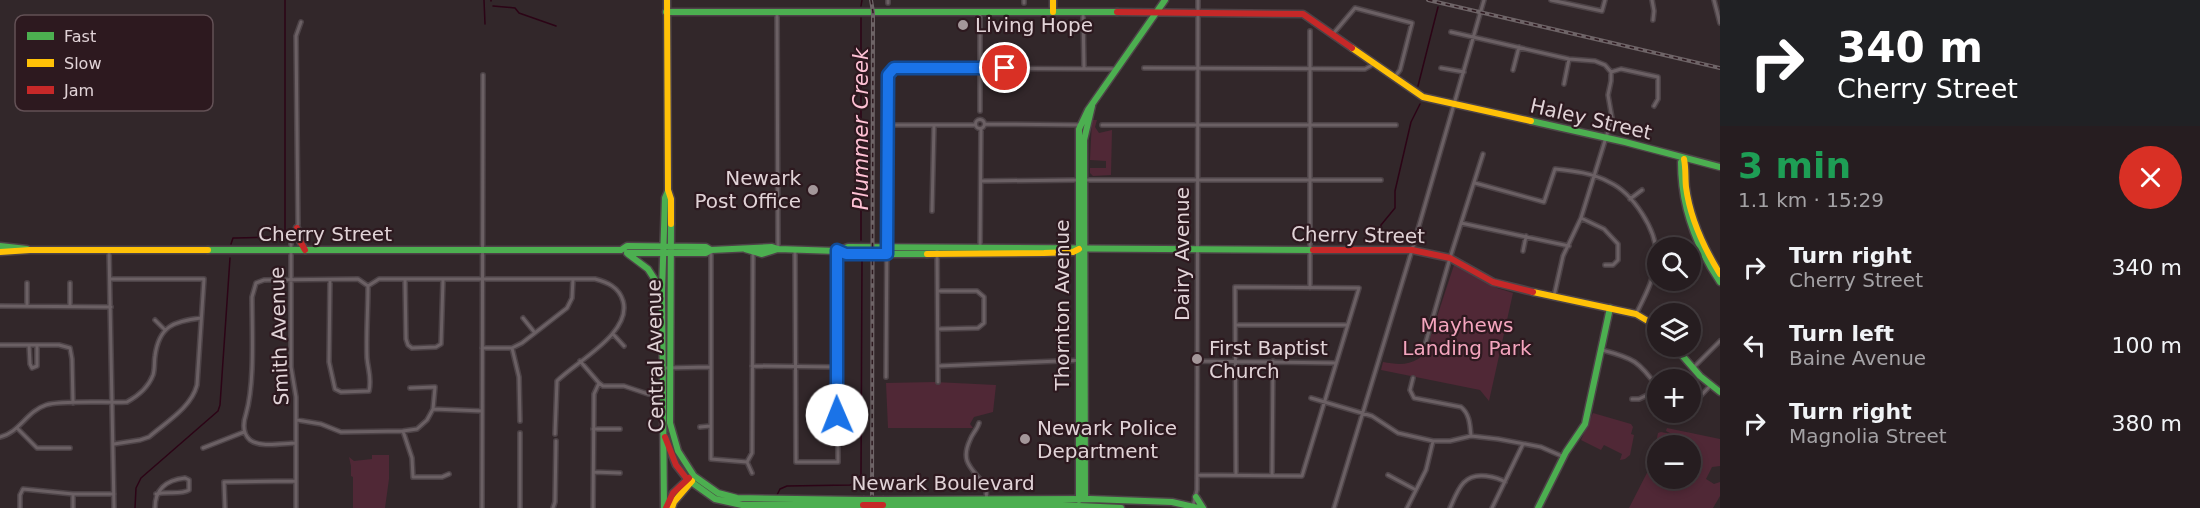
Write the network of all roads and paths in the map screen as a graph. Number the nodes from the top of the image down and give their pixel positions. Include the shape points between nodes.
1 (667, 0) edge
2 (1053, 0) edge
3 (1165, 0) edge
4 (1198, 0) edge
5 (1484, 0) edge
6 (1551, 0) edge
7 (1605, 0) edge
8 (1652, 0) edge
9 (1714, 0) edge
10 (666, 12) junction
11 (777, 12) junction
12 (980, 12) junction
13 (1053, 12) junction
14 (1083, 12) junction
15 (1156, 12) junction
16 (1198, 12) junction
17 (1653, 20) dead end
18 (301, 22) dead end
19 (1720, 23) edge
20 (1310, 31) dead end
21 (1450, 32) dead end
22 (1333, 34) junction
23 (1473, 38) junction
24 (1520, 47) junction
25 (1569, 59) junction
26 (1374, 64) junction
27 (980, 68) junction
28 (1084, 68) junction
29 (1144, 68) dead end
30 (1309, 68) junction
31 (1441, 68) dead end
32 (1117, 69) junction
33 (1198, 69) junction
34 (1513, 70) dead end
35 (1464, 72) junction
36 (1611, 72) junction
37 (483, 78) dead end
38 (1394, 78) junction
39 (1564, 84) dead end
40 (1455, 104) junction
41 (1654, 106) dead end
42 (980, 111) dead end
43 (985, 124) junction
44 (889, 125) junction
45 (934, 125) junction
46 (975, 125) junction
47 (1083, 125) junction
48 (1101, 125) dead end
49 (1197, 125) junction
50 (1310, 125) junction
51 (1396, 125) dead end
52 (981, 129) junction
53 (1606, 138) junction
54 (1483, 154) dead end
55 (1684, 159) junction
56 (1720, 167) edge
57 (1594, 176) junction
58 (1082, 180) junction
59 (1381, 180) dead end
60 (981, 181) junction
61 (1309, 181) junction
62 (1198, 182) junction
63 (1475, 183) junction
64 (1642, 190) dead end
65 (1630, 199) junction
66 (932, 211) dead end
67 (1581, 218) junction
68 (1461, 223) junction
69 (297, 228) junction
70 (667, 233) junction
71 (1079, 235) junction
72 (1526, 236) junction
73 (1654, 237) edge
74 (0, 246) edge
75 (649, 246) junction
76 (681, 246) junction
77 (1569, 246) junction
78 (666, 249) junction
79 (745, 249) junction
80 (778, 249) junction
81 (30, 250) junction
82 (110, 250) junction
83 (305, 250) junction
84 (711, 250) junction
85 (795, 250) junction
86 (837, 250) junction
87 (937, 250) junction
88 (980, 250) junction
89 (1068, 250) junction
90 (1082, 250) junction
91 (1198, 250) junction
92 (1412, 250) junction
93 (291, 251) junction
94 (482, 251) junction
95 (624, 251) junction
96 (887, 251) junction
97 (1309, 251) junction
98 (1523, 251) dead end
99 (0, 252) edge
100 (753, 253) junction
101 (1450, 258) junction
102 (1078, 263) junction
103 (1605, 265) dead end
104 (1720, 274) edge
105 (111, 279) junction
106 (291, 279) junction
107 (405, 279) junction
108 (573, 279) junction
109 (330, 280) junction
110 (443, 280) junction
111 (482, 280) junction
112 (1720, 282) edge
113 (27, 283) dead end
114 (70, 283) dead end
115 (368, 286) junction
116 (1310, 288) junction
117 (938, 291) junction
118 (1648, 291) edge
119 (662, 292) junction
120 (1554, 296) junction
121 (0, 306) edge
122 (27, 306) junction
123 (70, 306) junction
124 (111, 307) junction
125 (1610, 308) junction
126 (1636, 314) junction
127 (201, 318) junction
128 (523, 318) dead end
129 (1647, 320) edge
130 (155, 321) dead end
131 (1236, 325) junction
132 (1347, 325) junction
133 (938, 329) junction
134 (165, 330) junction
135 (535, 333) junction
136 (613, 334) junction
137 (1720, 341) edge
138 (0, 345) edge
139 (29, 345) junction
140 (37, 345) junction
141 (1425, 345) dead end
142 (624, 346) dead end
143 (482, 348) junction
144 (512, 348) junction
145 (1601, 350) junction
146 (1683, 357) edge
147 (1081, 360) junction
148 (1197, 361) junction
149 (580, 362) junction
150 (1235, 362) junction
151 (1273, 362) junction
152 (1336, 363) junction
153 (752, 366) junction
154 (938, 366) junction
155 (710, 367) junction
156 (794, 367) junction
157 (836, 367) junction
158 (667, 368) junction
159 (1692, 368) junction
160 (1647, 375) edge
161 (886, 376) dead end
162 (1413, 378) dead end
163 (938, 382) dead end
164 (598, 383) junction
165 (1711, 385) junction
166 (410, 388) dead end
167 (1720, 392) edge
168 (667, 395) junction
169 (1647, 395) edge
170 (1701, 395) edge
171 (1311, 398) dead end
172 (1632, 399) dead end
173 (1324, 402) junction
174 (73, 403) junction
175 (113, 403) junction
176 (434, 410) junction
177 (482, 411) junction
178 (1363, 413) junction
179 (296, 420) junction
180 (520, 421) dead end
181 (664, 421) junction
182 (979, 423) dead end
183 (710, 426) junction
184 (700, 427) dead end
185 (17, 428) junction
186 (593, 429) junction
187 (620, 429) dead end
188 (244, 432) junction
189 (403, 432) junction
190 (520, 433) dead end
191 (555, 434) dead end
192 (1471, 436) junction
193 (0, 437) edge
194 (556, 441) dead end
195 (1433, 441) junction
196 (296, 443) junction
197 (114, 444) junction
198 (1523, 444) junction
199 (70, 448) dead end
200 (202, 448) dead end
201 (1564, 457) junction
202 (747, 462) junction
203 (594, 472) junction
204 (620, 473) dead end
205 (752, 473) dead end
206 (449, 474) dead end
207 (1197, 475) junction
208 (1388, 475) dead end
209 (1236, 476) junction
210 (1272, 476) junction
211 (690, 480) junction
212 (296, 481) junction
213 (1505, 482) junction
214 (1416, 490) junction
215 (73, 494) junction
216 (114, 494) junction
217 (156, 494) junction
218 (1196, 497) junction
219 (987, 504) edge
220 (1082, 505) edge
221 (1149, 505) edge
222 (1195, 507) edge
223 (20, 508) edge
224 (73, 508) edge
225 (114, 508) edge
226 (155, 508) edge
227 (225, 508) edge
228 (296, 508) edge
229 (482, 508) edge
230 (520, 508) edge
231 (553, 508) edge
232 (594, 508) edge
233 (665, 508) edge
234 (672, 508) edge
235 (1122, 508) edge
236 (1203, 508) edge
237 (1334, 508) edge
238 (1407, 508) edge
239 (1450, 508) edge
240 (1492, 508) edge
241 (1538, 508) edge

1 - 10 street, Central Avenue
2 - 13 street
3 - 15 street, Thornton Avenue
4 - 16 street, Dairy Avenue
5 - 23 street
6 - 7 street via 1602,11
8 - 17 street
9 - 19 street
10 - 11 street, Haley Street
10 - 70 street, Central Avenue
11 - 12 street, Haley Street
11 - 80 street
12 - 13 street, Haley Street
12 - 27 street
13 - 14 street, Haley Street
14 - 15 street, Haley Street
14 - 28 street
15 - 16 street, Haley Street
15 - 32 street, Thornton Avenue
16 - 22 street, Haley Street via 1304,14
16 - 33 street, Dairy Avenue
18 - 69 street, Smith Avenue via 296,36
20 - 30 street
21 - 23 street
22 - 26 street, Haley Street
22 - 38 street via 1355,8 1412,23 1400,70
23 - 24 street
23 - 35 street
24 - 25 street
24 - 34 street
25 - 36 street via 1595,61
25 - 39 street
26 - 30 street via 1365,69
26 - 38 street, Haley Street
27 - 28 street
27 - 42 street
27 - 44 street via 890,70
28 - 32 street
29 - 33 street
30 - 33 street
30 - 50 street
31 - 35 street
32 - 47 street, Thornton Avenue
33 - 49 street, Dairy Avenue
35 - 40 street
36 - 41 street via 1621,69 1659,77
36 - 53 street via 1608,95 1612,118
37 - 94 street
38 - 40 street, Haley Street via 1423,97
40 - 53 street, Haley Street
40 - 92 street
43 - 46 street via 980,120
43 - 47 street
43 - 52 street
44 - 45 street
44 - 96 street
45 - 46 street
45 - 66 street
46 - 52 street
47 - 58 street, Thornton Avenue
48 - 49 street
49 - 50 street
49 - 62 street, Dairy Avenue
50 - 51 street
50 - 61 street
52 - 60 street
53 - 55 street, Haley Street
53 - 57 street
54 - 63 street
55 - 56 street, Haley Street
55 - 104 street via 1694,219
55 - 112 street via 1681,188 1690,221
57 - 63 street via 1555,169 1544,202
57 - 65 street via 1620,188
57 - 67 street
58 - 60 street
58 - 62 street
58 - 71 street, Thornton Avenue
58 - 90 street, Thornton Avenue
59 - 61 street
60 - 88 street
61 - 62 street
61 - 97 street
62 - 91 street, Dairy Avenue
63 - 68 street
64 - 65 street
65 - 73 street
67 - 77 street
67 - 103 street via 1604,229 1618,244 1618,260
68 - 72 street
68 - 101 street
69 - 83 street
69 - 93 street, Smith Avenue
70 - 75 street
70 - 76 street
70 - 78 street, Central Avenue
71 - 89 street
71 - 90 street, Thornton Avenue
72 - 77 street
72 - 98 street
74 - 81 street, Cherry Street
75 - 78 street, Cherry Street
75 - 95 street, Cherry Street via 627,246
76 - 78 street, Cherry Street
76 - 84 street, Cherry Street
77 - 120 street
78 - 84 street, Cherry Street via 706,253
78 - 95 street, Cherry Street
78 - 119 street, Central Avenue
78 - 158 street, Central Avenue
79 - 80 street, Cherry Street
79 - 84 street, Cherry Street
79 - 100 street, Cherry Street
80 - 85 street, Cherry Street
80 - 100 street, Cherry Street via 772,253
81 - 82 street, Cherry Street
81 - 99 street, Cherry Street
82 - 93 street, Cherry Street
82 - 105 street
83 - 93 street, Cherry Street
83 - 94 street, Cherry Street
84 - 155 street
85 - 86 street, Cherry Street
85 - 156 street
86 - 96 street, Cherry Street via 848,247
86 - 157 street
87 - 88 street, Cherry Street
87 - 96 street, Cherry Street
87 - 117 street
88 - 89 street, Cherry Street
89 - 90 street, Cherry Street
89 - 102 street
90 - 91 street, Cherry Street
90 - 102 street, Thornton Avenue
90 - 147 street, Thornton Avenue
91 - 97 street, Cherry Street
91 - 148 street, Dairy Avenue
92 - 97 street, Cherry Street
92 - 101 street, Cherry Street
92 - 178 street
93 - 106 street, Smith Avenue
94 - 95 street, Cherry Street
94 - 111 street
95 - 119 street via 653,273
96 - 161 street
97 - 116 street
100 - 153 street
101 - 120 street, Cherry Street via 1494,282
101 - 141 street
102 - 147 street, Thornton Avenue
105 - 124 street
105 - 127 street via 204,279
106 - 109 street
106 - 179 street, Smith Avenue via 291,367
106 - 188 street via 256,283 252,297 250,401
107 - 110 street
107 - 110 street via 406,339 412,348 441,344
107 - 115 street via 379,279
108 - 111 street
108 - 135 street via 567,308
108 - 136 street via 608,282 620,294 624,312
109 - 115 street via 358,279
109 - 115 street via 329,362 335,389 341,392 369,391
110 - 111 street
111 - 143 street
113 - 122 street
114 - 123 street
116 - 131 street via 1235,287
116 - 132 street via 1359,288
117 - 133 street
117 - 133 street via 977,291 984,297 984,323 978,328
118 - 126 street
119 - 158 street, Central Avenue
120 - 125 street, Cherry Street
121 - 122 street
122 - 123 street
123 - 124 street
124 - 175 street
125 - 126 street, Cherry Street
125 - 145 street
126 - 129 street, Cherry Street
127 - 134 street via 175,323
127 - 197 street via 195,395 148,437
128 - 135 street
130 - 134 street
131 - 132 street
131 - 150 street
132 - 152 street
133 - 154 street
134 - 175 street via 158,342 154,374 148,386 127,402
135 - 144 street
136 - 142 street
136 - 149 street
137 - 159 street
138 - 139 street
139 - 140 street
139 - 140 street via 32,368 37,366
140 - 174 street via 70,348
143 - 144 street
143 - 177 street
144 - 180 street via 519,377
145 - 160 street via 1631,359
145 - 201 street via 1585,424
146 - 159 street
147 - 154 street
147 - 220 street, Thornton Avenue
148 - 150 street
148 - 207 street, Dairy Avenue
149 - 164 street
149 - 191 street via 557,381
150 - 151 street
150 - 209 street
151 - 152 street
151 - 210 street
152 - 173 street
153 - 156 street
153 - 202 street via 752,453
154 - 163 street
155 - 158 street
155 - 183 street
156 - 157 street
156 - 157 street via 796,462 838,462
158 - 168 street, Central Avenue
159 - 165 street
162 - 192 street via 1410,390 1414,398 1465,411
164 - 168 street
164 - 186 street
165 - 167 street
165 - 170 street
166 - 176 street via 435,387
168 - 181 street, Central Avenue
168 - 211 street, Central Avenue via 673,440
169 - 172 street
171 - 173 street
173 - 178 street
173 - 210 street via 1302,476
174 - 175 street
174 - 185 street via 47,405 31,413
175 - 197 street
176 - 177 street
176 - 189 street via 417,429
177 - 229 street
178 - 195 street via 1398,433
178 - 237 street
179 - 189 street via 341,432
179 - 196 street, Smith Avenue
181 - 211 street, Newark Boulevard via 670,452
181 - 233 street
182 - 219 street via 966,458 972,472 986,487
183 - 184 street
183 - 202 street via 711,459
185 - 193 street
185 - 199 street via 37,448
186 - 187 street
186 - 203 street
188 - 196 street via 258,444
188 - 200 street
189 - 206 street via 412,458 413,477
190 - 230 street
192 - 195 street
192 - 198 street
194 - 231 street
195 - 214 street
196 - 212 street, Smith Avenue
197 - 216 street
198 - 201 street
198 - 213 street
201 - 241 street
202 - 205 street
203 - 204 street
203 - 232 street
207 - 209 street
207 - 218 street, Dairy Avenue
208 - 214 street
209 - 210 street
211 - 219 street, Newark Boulevard, bridge via 715,499 742,505
211 - 233 street via 673,492
211 - 234 street
212 - 227 street via 224,482
212 - 228 street, Smith Avenue
213 - 239 street via 1476,475 1462,483
213 - 240 street
214 - 238 street
215 - 216 street
215 - 223 street via 23,489
215 - 224 street
216 - 225 street
217 - 217 street via 185,492 189,490 189,480 174,479
217 - 226 street
218 - 222 street, Dairy Avenue
218 - 236 street
219 - 220 street, Newark Boulevard
220 - 221 street, Newark Boulevard
220 - 235 street, Newark Boulevard
221 - 222 street, Newark Boulevard via 1172,502

